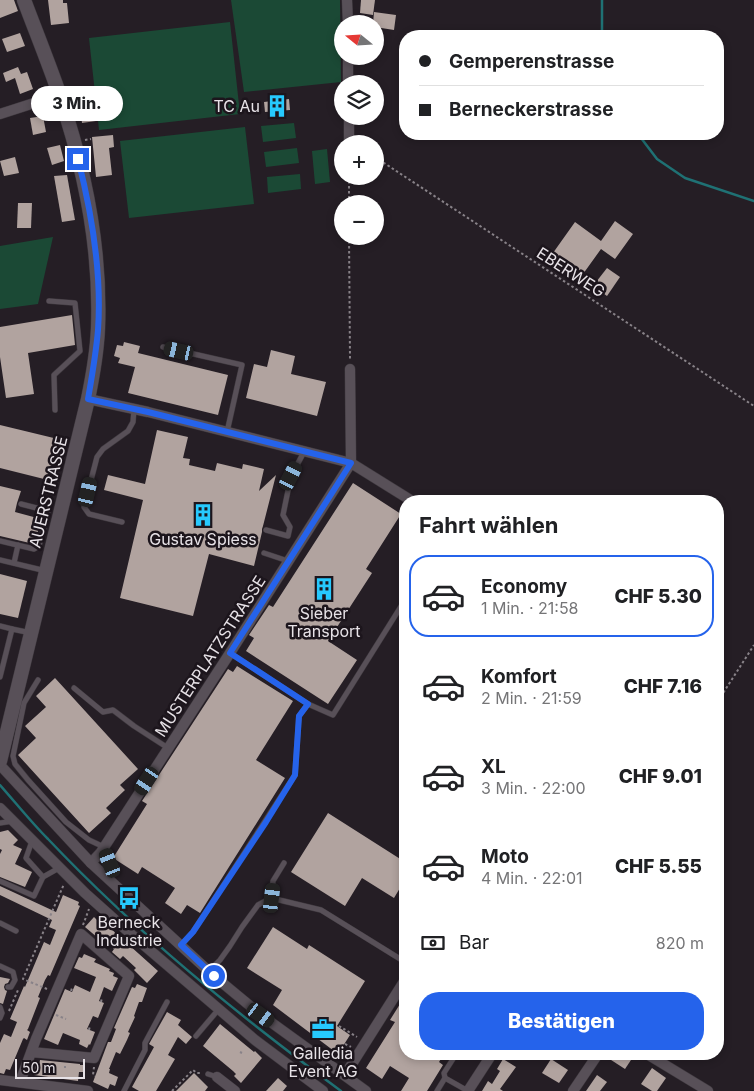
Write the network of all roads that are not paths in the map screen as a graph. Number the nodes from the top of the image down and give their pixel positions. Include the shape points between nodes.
1 (24, 0) edge
2 (347, 0) edge
3 (348, 15) edge
4 (60, 95) junction
5 (0, 114) edge
6 (49, 301) dead end
7 (163, 347) dead end
8 (350, 369) road end
9 (88, 399) junction
10 (134, 409) junction
11 (55, 410) dead end
12 (227, 432) junction
13 (304, 451) junction
14 (351, 463) junction
15 (402, 495) edge
16 (21, 504) dead end
17 (122, 522) dead end
18 (266, 530) dead end
19 (0, 541) edge
20 (18, 545) junction
21 (264, 553) dead end
22 (0, 560) edge
23 (289, 561) junction
24 (14, 564) junction
25 (46, 571) junction
26 (399, 610) edge
27 (0, 626) edge
28 (12, 629) junction
29 (32, 633) junction
30 (230, 653) junction
31 (0, 677) edge
32 (38, 680) dead end
33 (74, 688) dead end
34 (308, 704) junction
35 (17, 711) junction
36 (168, 748) junction
37 (0, 763) edge
38 (0, 808) edge
39 (13, 821) junction
40 (0, 824) edge
41 (32, 841) junction
42 (104, 847) junction
43 (91, 863) junction
44 (110, 863) dead end
45 (284, 863) dead end
46 (63, 872) junction
47 (43, 877) junction
48 (0, 881) edge
49 (272, 898) junction
50 (0, 923) edge
51 (16, 931) dead end
52 (181, 945) junction
53 (399, 958) edge
54 (0, 966) edge
55 (209, 972) junction
56 (8, 987) dead end
57 (399, 989) edge
58 (167, 1002) dead end
59 (0, 1007) edge
60 (218, 1010) junction
61 (0, 1018) edge
62 (196, 1036) dead end
63 (31, 1052) junction
64 (452, 1060) edge
65 (488, 1060) edge
66 (594, 1060) edge
67 (658, 1060) edge
68 (344, 1075) junction
69 (213, 1076) dead end
70 (445, 1078) junction
71 (0, 1080) edge
72 (25, 1086) edge
73 (88, 1091) edge
74 (124, 1091) edge
75 (235, 1091) edge
76 (323, 1091) edge
77 (366, 1091) edge
78 (437, 1091) edge
79 (468, 1091) edge
80 (573, 1091) edge
81 (708, 1091) edge

1 - 4 main road, AUERSTRASSE
2 - 3 street
4 - 5 street
4 - 9 main road, AUERSTRASSE via 85,186 98,277 98,329
6 - 11 lane via 76,303 80,351 54,375
7 - 12 lane via 242,365
8 - 14 street
9 - 10 street
9 - 25 main road, AUERSTRASSE
10 - 12 street
10 - 17 lane via 128,431 97,457 84,507 88,514
12 - 13 street
13 - 14 street
13 - 18 lane via 291,476 283,515 290,527 288,536
14 - 15 street
14 - 23 street, MUSTERPLATZSTRASSE
16 - 20 lane via 48,510 39,546 34,549
19 - 20 lane
20 - 24 lane
21 - 23 lane
22 - 24 lane
23 - 30 street, MUSTERPLATZSTRASSE
24 - 25 lane
25 - 29 main road, AUERSTRASSE
26 - 34 lane via 333,715
27 - 28 lane
28 - 29 lane
28 - 31 lane
29 - 35 main road, AUERSTRASSE
30 - 34 lane
30 - 36 street, MUSTERPLATZSTRASSE
32 - 35 lane
33 - 36 lane via 103,712 113,710
34 - 52 lane via 299,716 295,775 193,932
35 - 37 main road, AUERSTRASSE
35 - 42 lane via 15,764 66,822
36 - 42 street, MUSTERPLATZSTRASSE
37 - 43 street
38 - 39 street
39 - 40 lane
39 - 41 street
41 - 46 street
41 - 47 lane via 26,858
42 - 43 street, MUSTERPLATZSTRASSE
42 - 44 lane
43 - 52 street
45 - 49 lane via 274,881
46 - 47 lane
46 - 60 street
47 - 48 lane via 34,896
49 - 53 lane via 321,910
49 - 55 lane via 258,905
50 - 51 lane
52 - 55 street
54 - 56 lane via 13,972 15,980 12,988
55 - 68 street via 261,1015
57 - 68 street
58 - 74 lane
59 - 61 lane
60 - 62 lane
60 - 76 street
63 - 63 street via 94,1058 129,976 81,934 72,945 56,993 32,1037
63 - 72 street
64 - 70 lane via 444,1073
65 - 79 street
66 - 80 street
67 - 81 street
68 - 77 street
69 - 75 street
70 - 78 lane
70 - 79 lane
71 - 72 street
72 - 73 street

